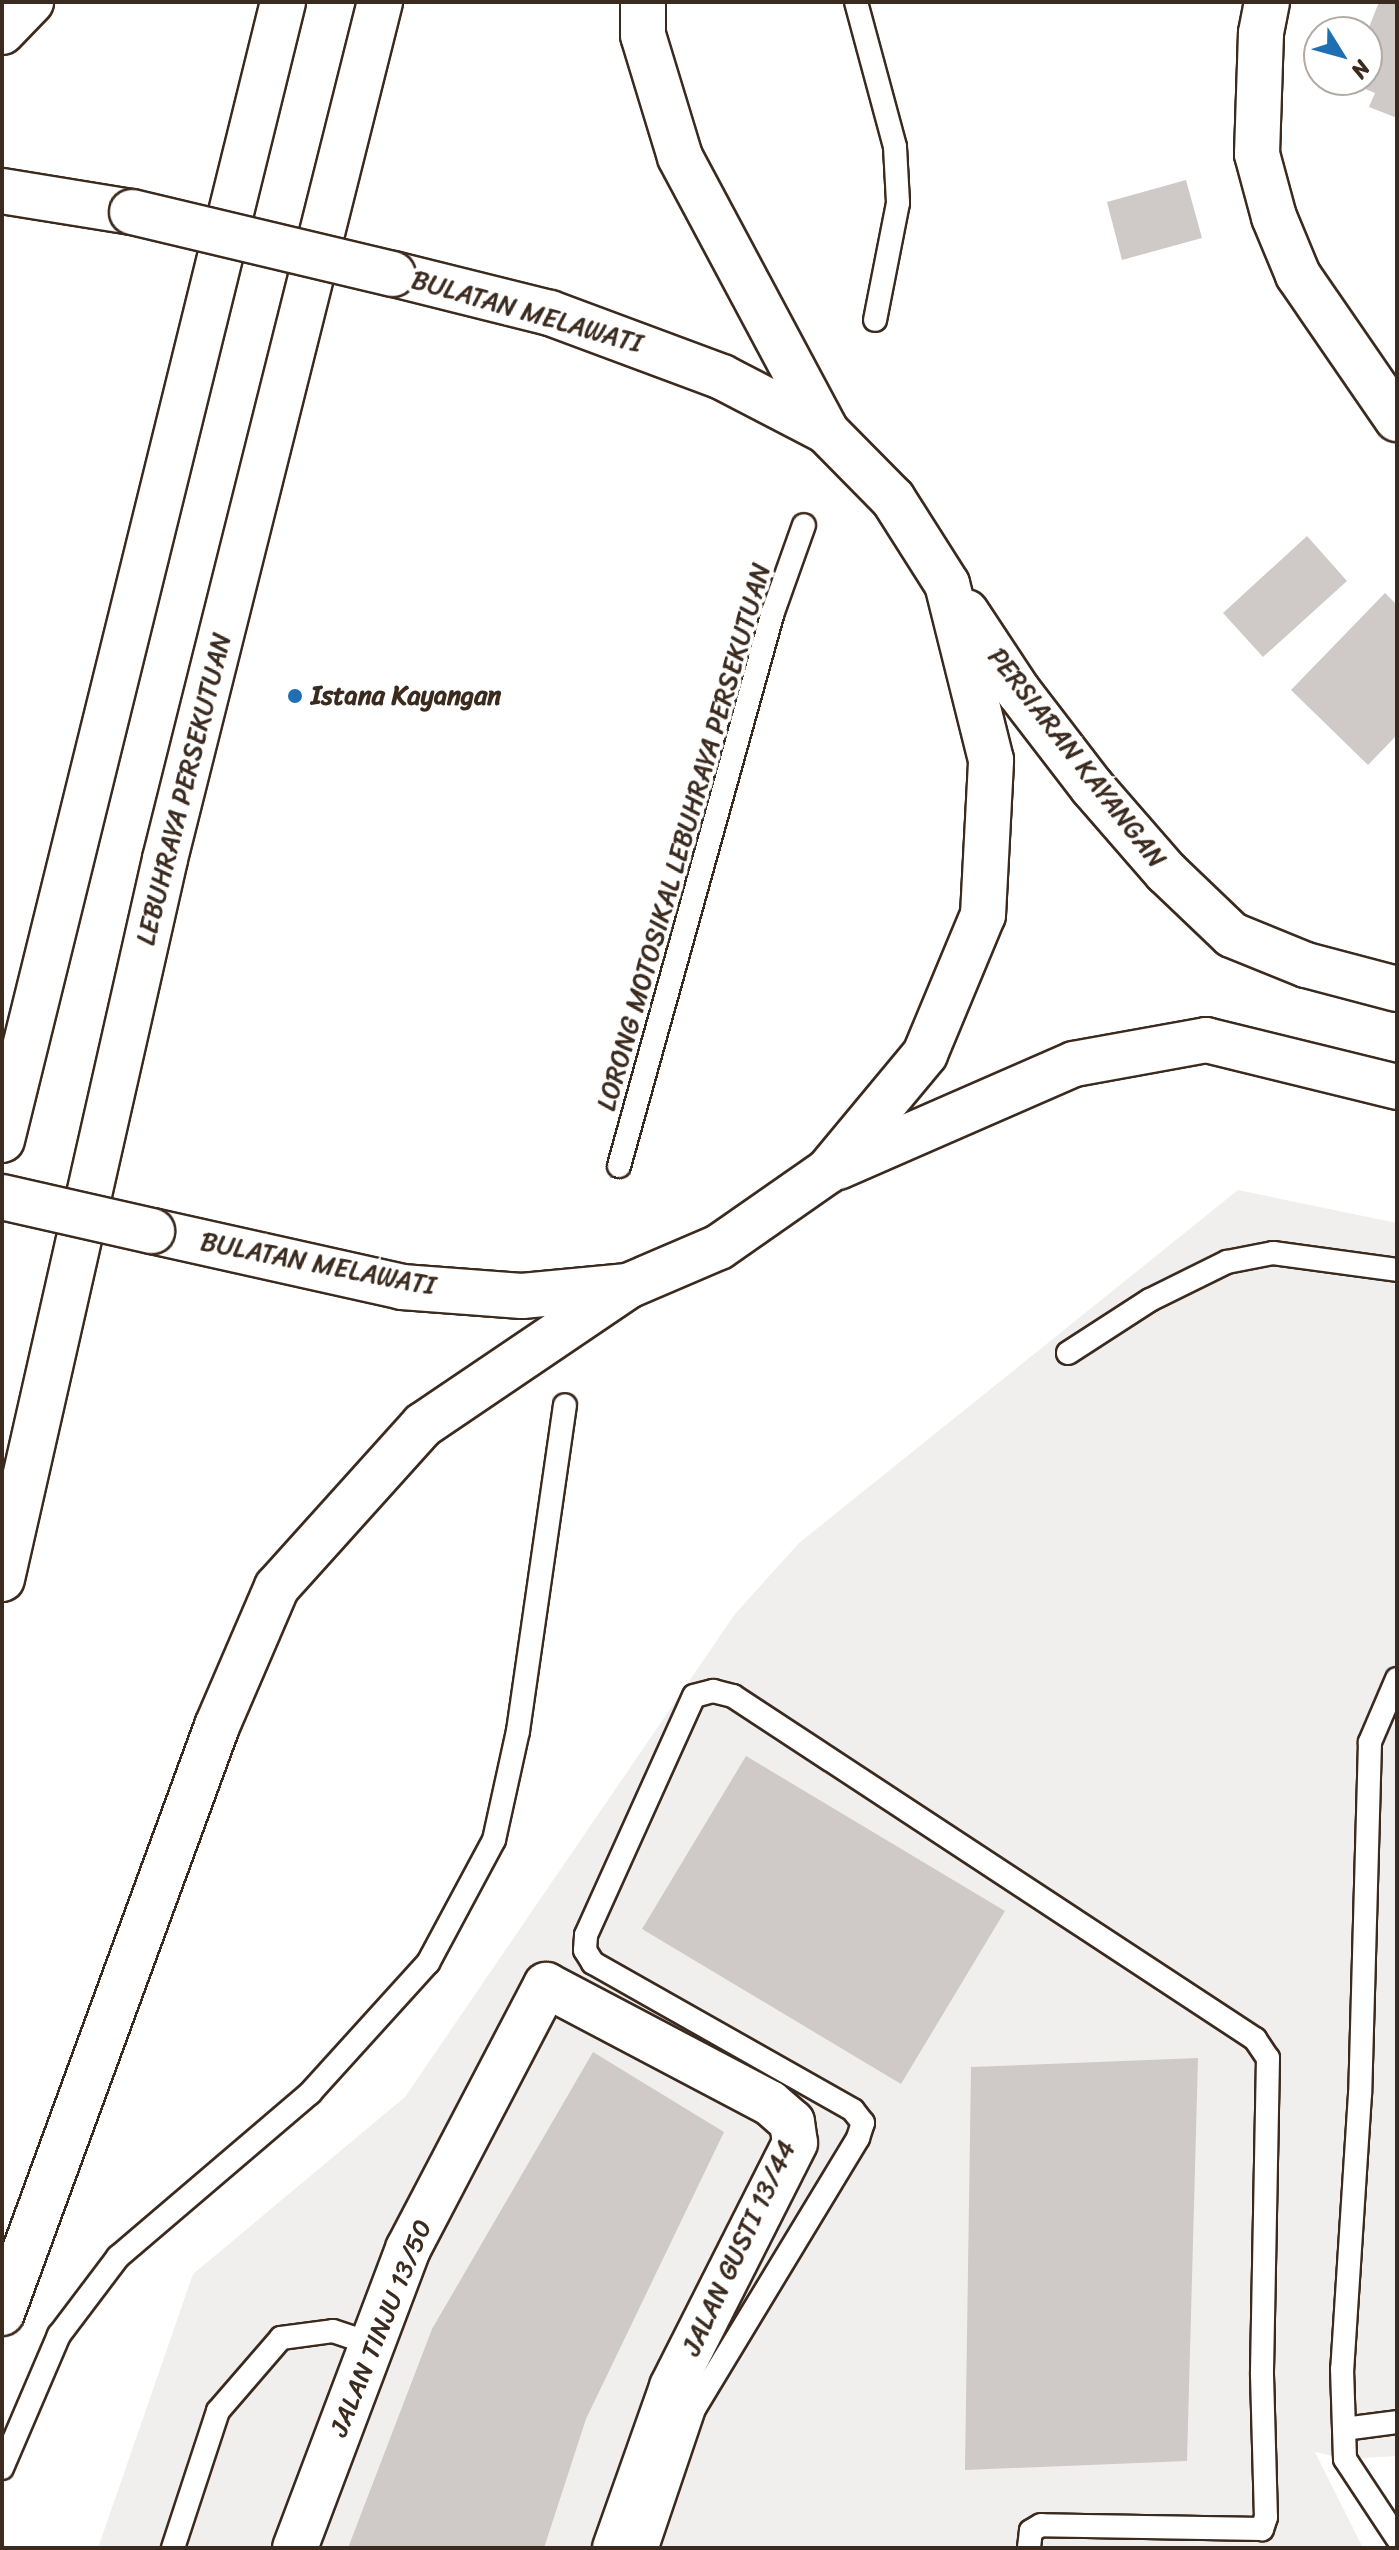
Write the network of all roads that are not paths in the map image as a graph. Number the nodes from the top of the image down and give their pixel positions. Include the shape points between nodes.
1 (31, 2) edge
2 (283, 2) edge
3 (380, 2) edge
4 (643, 2) edge
5 (856, 2) edge
6 (1267, 2) edge
7 (2, 32) edge
8 (2, 191) edge
9 (875, 320) dead end
10 (1397, 419) edge
11 (826, 431) junction
12 (804, 525) dead end
13 (947, 584) junction
14 (1397, 989) edge
15 (1397, 1087) edge
16 (2, 1140) edge
17 (619, 1166) dead end
18 (828, 1171) junction
19 (2, 1197) edge
20 (1397, 1270) edge
21 (628, 1286) junction
22 (1068, 1353) dead end
23 (565, 1405) dead end
24 (2, 1579) edge
25 (1397, 1679) edge
26 (546, 1985) joint
27 (2, 2313) edge
28 (372, 2344) junction
29 (1397, 2422) edge
30 (1344, 2429) junction
31 (2, 2468) edge
32 (1397, 2538) edge
33 (173, 2548) edge
34 (295, 2548) edge
35 (615, 2548) edge
36 (647, 2548) edge
37 (1029, 2548) edge

1 - 7 main road
2 - 16 main road
3 - 24 main road, LEBUHRAYA PERSEKUTUAN via 165,859
4 - 11 main road via 643,35 680,157
5 - 9 lane via 895,147 898,203
6 - 10 main road via 1257,154 1274,217 1298,275
8 - 11 main road, BULATAN MELAWATI, bridge via 132,212 550,313 645,344
11 - 13 main road, BULATAN MELAWATI via 893,499
12 - 17 lane, LORONG MOTOSIKAL LEBUHRAYA PERSEKUTUAN via 773,612
13 - 14 main road, PERSIARAN KAYANGAN via 1019,692 1092,787 1166,872 1232,935 1306,965
13 - 18 main road, BULATAN MELAWATI via 991,760 983,915 925,1054
15 - 18 main road via 1206,1040 1074,1064
18 - 21 main road, BULATAN MELAWATI via 719,1247
19 - 21 main road, BULATAN MELAWATI, bridge via 402,1287 522,1296
20 - 22 lane via 1273,1253 1227,1262 1150,1300
21 - 27 main road via 423,1425 277,1587 217,1726
23 - 31 lane via 518,1731 494,1840 428,1963 310,2093 118,2257 59,2335
25 - 30 lane via 1370,1742 1360,2094 1342,2369
26 - 28 main road, JALAN TINJU 13/50 via 408,2249
26 - 35 main road, JALAN GUSTI 13/44 via 770,2103 792,2122 795,2143 672,2387
28 - 33 lane via 333,2331 281,2338 218,2411
28 - 34 main road, JALAN TINJU 13/50
29 - 30 lane
30 - 32 lane via 1345,2459
36 - 37 lane via 694,2409 863,2123 853,2110 593,1963 585,1950 586,1935 694,1696 713,1691 733,1696 1255,2039 1268,2058 1262,2529 1041,2525 1031,2531

